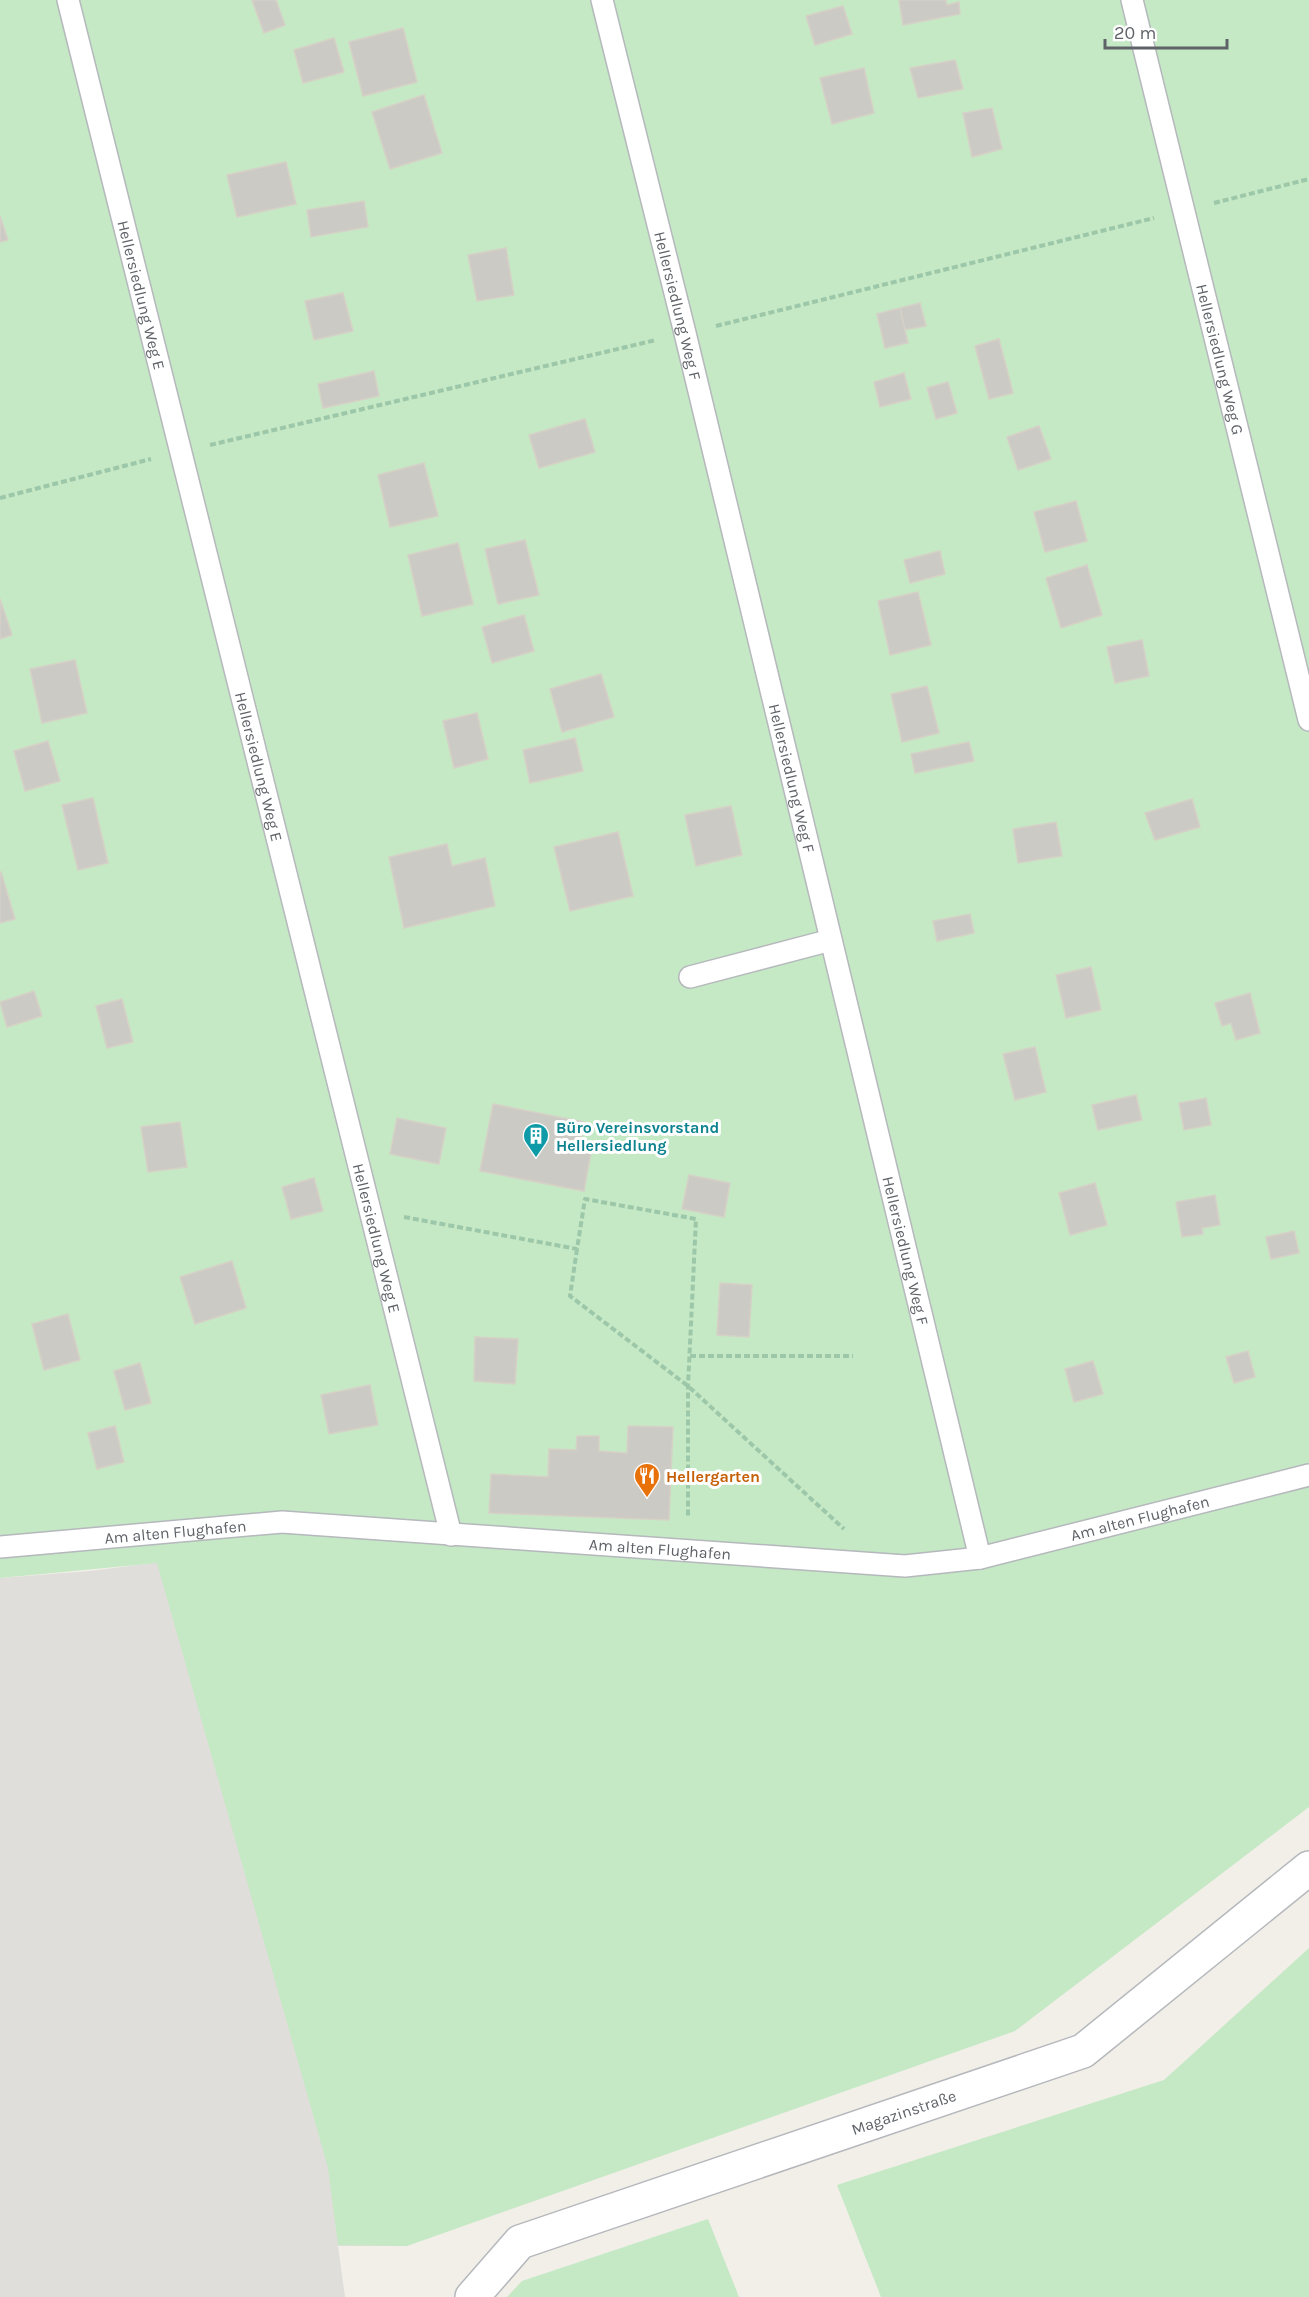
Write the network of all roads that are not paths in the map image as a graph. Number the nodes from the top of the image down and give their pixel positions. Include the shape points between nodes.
1 (68, 0) edge
2 (602, 0) edge
3 (1131, 0) edge
4 (1309, 720) edge
5 (831, 940) junction
6 (690, 977) dead end
7 (1309, 1474) edge
8 (451, 1535) junction
9 (0, 1547) edge
10 (980, 1558) junction
11 (1309, 1868) edge
12 (472, 2297) edge

1 - 8 lane, Hellersiedlung Weg E
2 - 5 lane, Hellersiedlung Weg F
3 - 4 lane, Hellersiedlung Weg G
5 - 6 lane
5 - 10 lane, Hellersiedlung Weg F
7 - 10 lane, Am alten Flughafen
8 - 9 lane, Am alten Flughafen via 282,1522
8 - 10 lane, Am alten Flughafen via 883,1566
11 - 12 street, Magazinstraße via 1083,2051 520,2242

